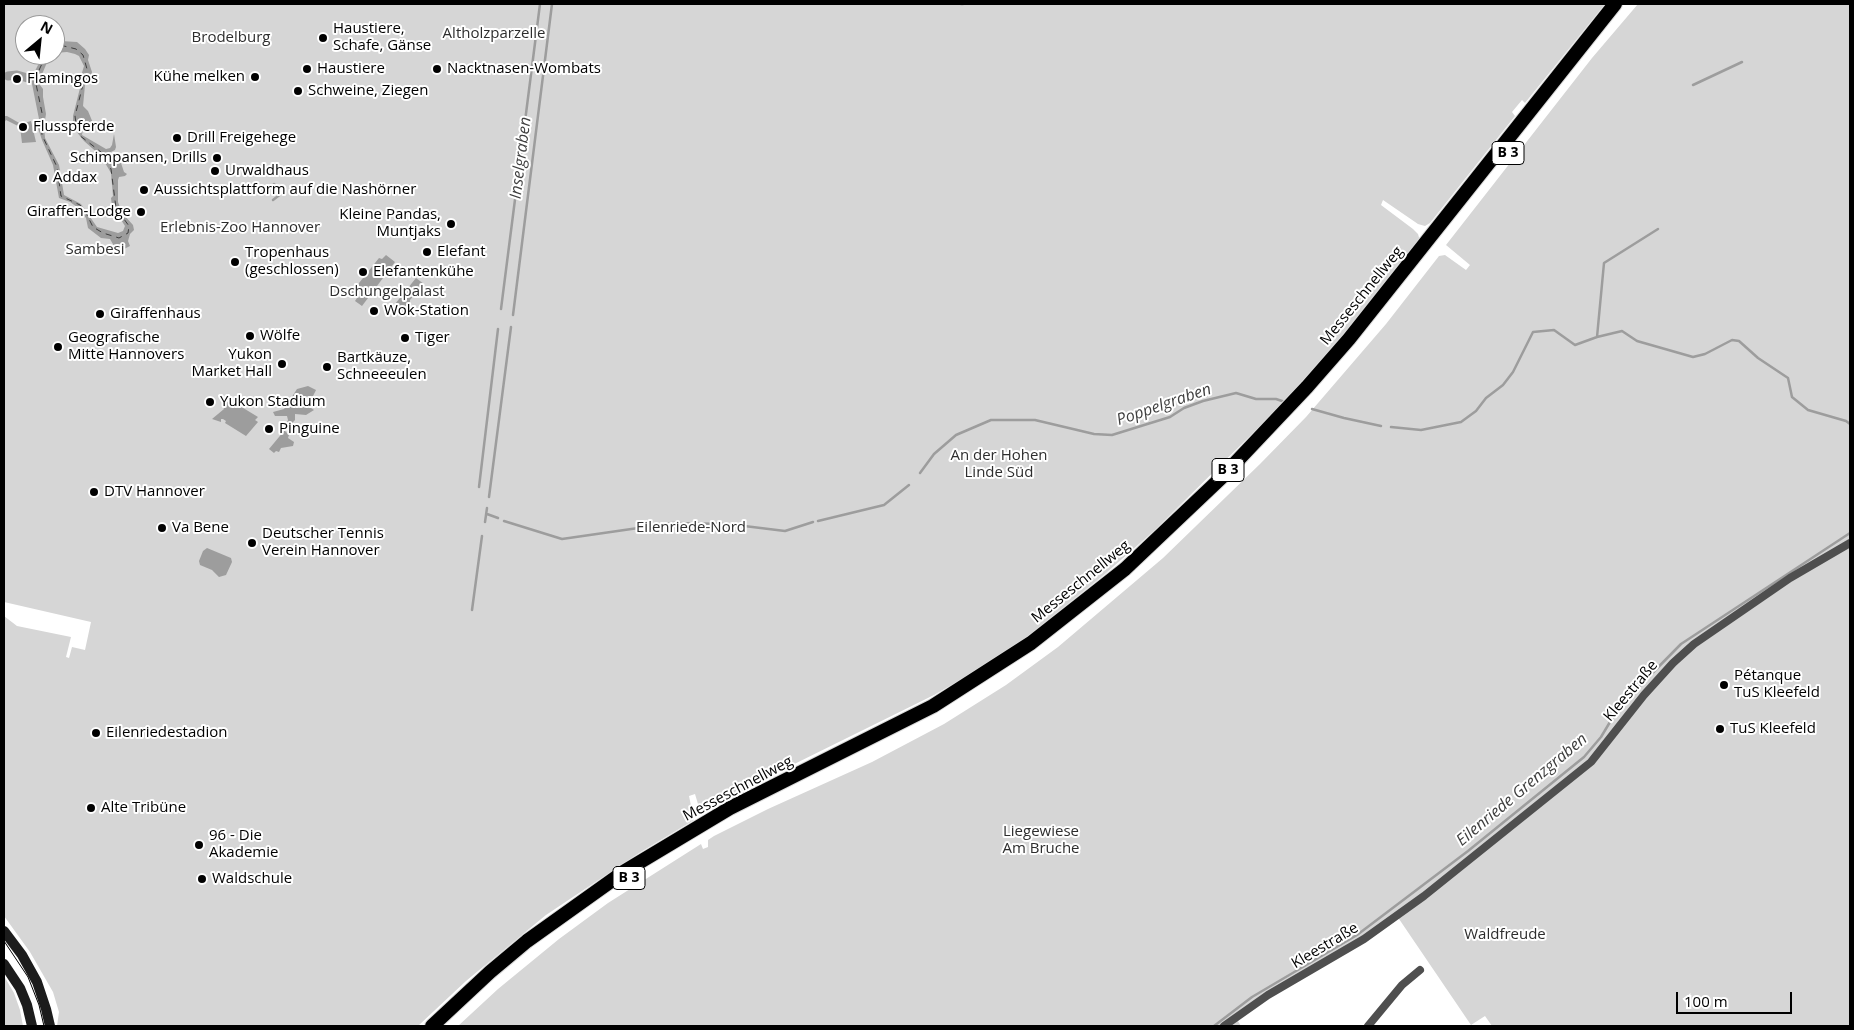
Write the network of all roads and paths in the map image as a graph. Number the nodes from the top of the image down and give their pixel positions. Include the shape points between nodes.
1 (1615, 4) edge
2 (1626, 4) edge
3 (1850, 543) edge
4 (4, 931) edge
5 (4, 964) edge
6 (1420, 970) dead end
7 (32, 1026) edge
8 (50, 1026) edge
9 (432, 1026) edge
10 (446, 1026) edge
11 (1224, 1026) edge
12 (1368, 1026) edge

1 - 9 highway, Messeschnellweg / B 3 via 1343,346 1221,478 1125,569 1031,643 941,701 730,808 625,871 527,941
2 - 10 highway, Messeschnellweg / B 3 via 1356,343 1259,451 1132,574 1036,650 938,713 735,816 629,878 533,948
3 - 11 street, Kleestraße via 1790,578 1694,644 1644,695 1591,762 1424,896 1364,939 1268,995
4 - 8 street via 37,982
5 - 7 street via 20,988
6 - 12 street via 1402,985

